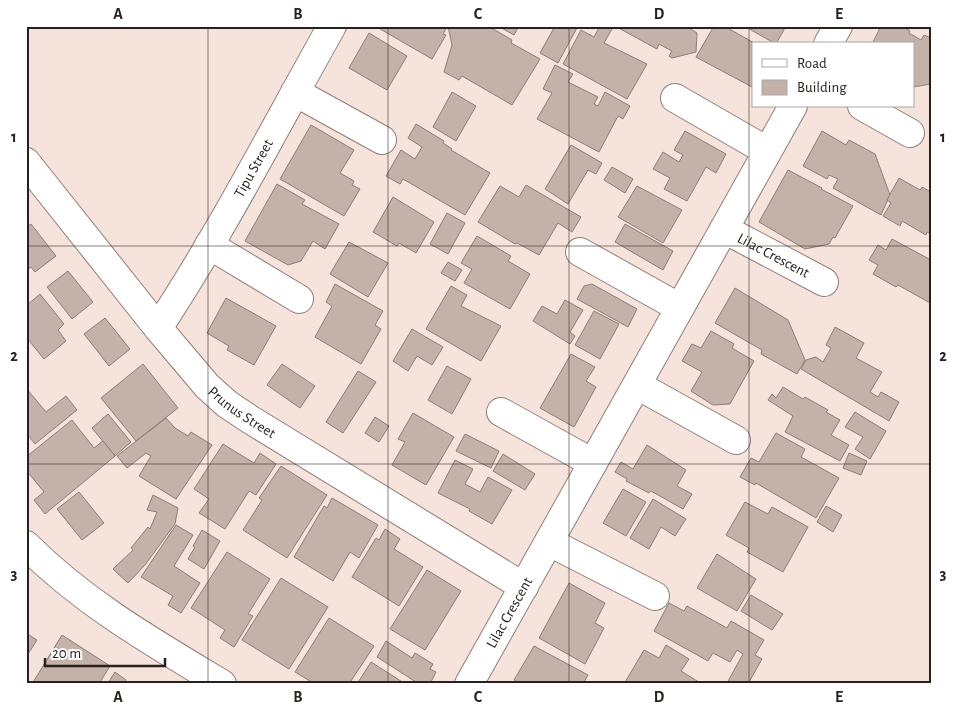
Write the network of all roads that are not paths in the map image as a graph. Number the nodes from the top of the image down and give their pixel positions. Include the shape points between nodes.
1 (332, 26) edge
2 (838, 26) edge
3 (829, 42) edge
4 (295, 92) junction
5 (675, 98) dead end
6 (792, 108) edge
7 (866, 108) edge
8 (910, 133) dead end
9 (382, 140) dead end
10 (767, 151) junction
11 (26, 162) edge
12 (724, 229) junction
13 (210, 245) junction
14 (580, 252) dead end
15 (824, 282) dead end
16 (299, 299) dead end
17 (680, 308) junction
18 (158, 328) junction
19 (637, 385) junction
20 (501, 412) dead end
21 (736, 440) dead end
22 (593, 463) junction
23 (549, 542) junction
24 (26, 544) edge
25 (524, 586) junction
26 (655, 596) dead end
27 (222, 684) edge
28 (470, 684) edge

1 - 4 street, Tipu Street
2 - 3 street
4 - 9 street
4 - 13 street, Tipu Street
5 - 10 street
6 - 10 street, Lilac Crescent
7 - 8 street
10 - 12 street, Lilac Crescent
11 - 18 street, Prunus Street
12 - 15 street, Lilac Crescent
12 - 17 street, Lilac Crescent
13 - 16 street
13 - 18 street, Tipu Street
14 - 17 street
17 - 19 street, Lilac Crescent
18 - 25 street, Prunus Street via 207,386 227,404
19 - 21 street
19 - 22 street, Lilac Crescent
20 - 22 street
22 - 23 street, Lilac Crescent
23 - 25 street, Lilac Crescent
23 - 26 street
24 - 27 street via 84,597
25 - 28 street, Lilac Crescent

